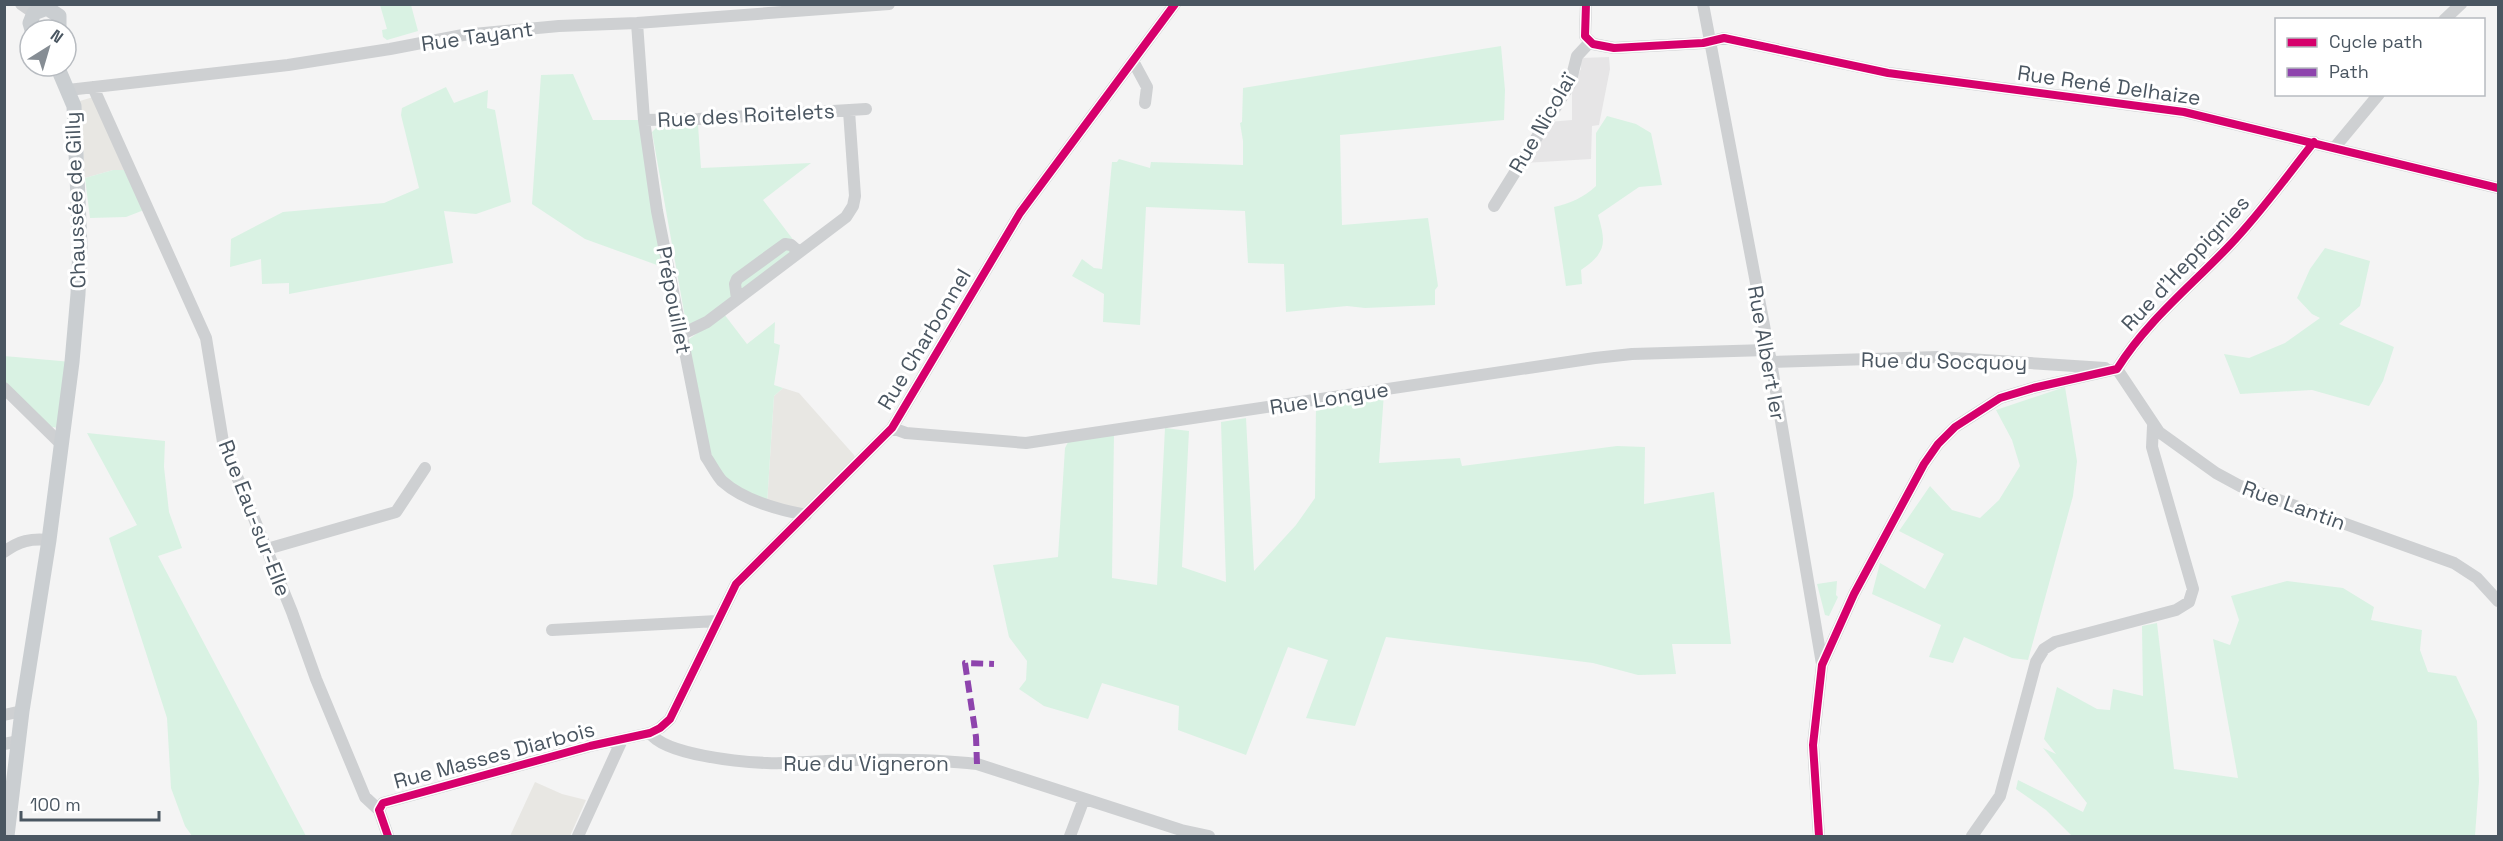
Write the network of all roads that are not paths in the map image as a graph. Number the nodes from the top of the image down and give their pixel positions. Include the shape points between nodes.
1 (21, 4) edge
2 (889, 4) edge
3 (1175, 4) edge
4 (1586, 4) edge
5 (1703, 4) edge
6 (2461, 4) edge
7 (59, 8) edge
8 (34, 14) junction
9 (32, 18) edge
10 (2445, 18) edge
11 (637, 23) junction
12 (1711, 41) junction
13 (1590, 42) junction
14 (1133, 61) junction
15 (62, 78) edge
16 (93, 87) junction
17 (68, 90) junction
18 (2377, 96) edge
19 (1145, 103) dead end
20 (866, 109) dead end
21 (849, 111) junction
22 (644, 120) junction
23 (2314, 142) junction
24 (2335, 147) junction
25 (2499, 188) edge
26 (1494, 206) dead end
27 (680, 335) junction
28 (1769, 356) junction
29 (2117, 369) junction
30 (4, 388) edge
31 (2153, 426) junction
32 (892, 428) junction
33 (61, 444) junction
34 (425, 468) dead end
35 (806, 515) junction
36 (49, 540) junction
37 (267, 549) junction
38 (4, 552) edge
39 (2499, 601) edge
40 (717, 621) junction
41 (552, 630) dead end
42 (1822, 665) junction
43 (22, 711) junction
44 (4, 715) edge
45 (650, 733) junction
46 (622, 740) junction
47 (12, 742) edge
48 (9, 785) edge
49 (1084, 799) junction
50 (379, 810) junction
51 (7, 837) edge
52 (388, 837) edge
53 (578, 837) edge
54 (1070, 837) edge
55 (1209, 837) edge
56 (1819, 837) edge
57 (1972, 837) edge

1 - 8 street
2 - 11 street, Rue Tayant
3 - 14 street, Rue Charbonnel
4 - 13 street via 1585,32
5 - 12 street, Rue Albert Ier
6 - 10 street
7 - 8 main road
8 - 9 main road
11 - 16 street, Rue Tayant via 463,35 288,65
11 - 22 street, Prépouillet
12 - 13 street via 1614,48
12 - 23 street, Rue René Delhaize via 1724,38 1888,73 2184,111
12 - 28 street, Rue Albert Ier
13 - 26 street, Rue Nicolaï via 1577,56 1570,84
14 - 19 street via 1147,87
14 - 32 street, Rue Charbonnel via 1020,213
15 - 17 main road, Chaussée de Gilly
16 - 17 street, Rue Tayant
16 - 37 street, Rue Eau-sur-Elle via 206,338 223,442
17 - 33 main road, Chaussée de Gilly via 74,106 80,246 72,362
18 - 24 street
20 - 21 street, Rue des Roitelets
21 - 22 street, Rue des Roitelets
21 - 27 street, Rue des Roitelets via 855,196 846,217 799,252 785,244 737,279 737,299 707,322
22 - 27 street, Prépouillet
23 - 24 street, Rue René Delhaize
23 - 29 street, Rue d'Heppignies via 2238,236 2155,318
24 - 25 street, Rue René Delhaize
27 - 35 street, Prépouillet via 706,457 722,480 757,500
28 - 29 street, Rue du Socquoy via 1938,357
28 - 32 street, Rue Longue via 1632,354 1595,358 1026,443 918,434
28 - 42 street, Rue Albert Ier
29 - 31 street, Rue Lantin
29 - 42 street via 2000,398 1955,427 1938,444 1854,594
30 - 33 street
31 - 39 street, Rue Lantin via 2195,459 2240,486 2454,563 2477,578
31 - 57 street via 2152,447 2193,589 2189,602 2176,610 2055,642 2044,649 2036,662 2000,796
32 - 35 street, Rue Charbonnel
33 - 36 main road, Chaussée de Gilly
34 - 37 street via 396,512
35 - 40 street, Rue Charbonnel via 736,584
36 - 38 street via 30,538
36 - 43 main road, Chaussée de Gilly
37 - 50 street, Rue Eau-sur-Elle via 365,797
40 - 41 street
40 - 45 street, Rue Charbonnel via 670,719
42 - 56 street via 1814,745
43 - 44 street
43 - 47 main road, Chaussée de Gilly
45 - 46 street, Rue Masses Diarbois
45 - 49 street, Rue du Vigneron via 674,747 768,763 944,760 977,764
46 - 50 street, Rue Masses Diarbois via 383,802
46 - 53 street
47 - 48 main road, Chaussée de Gilly
48 - 51 main road, Chaussée de Gilly
49 - 54 street
49 - 55 street, Rue du Vigneron
50 - 52 street, Rue Masses Diarbois

